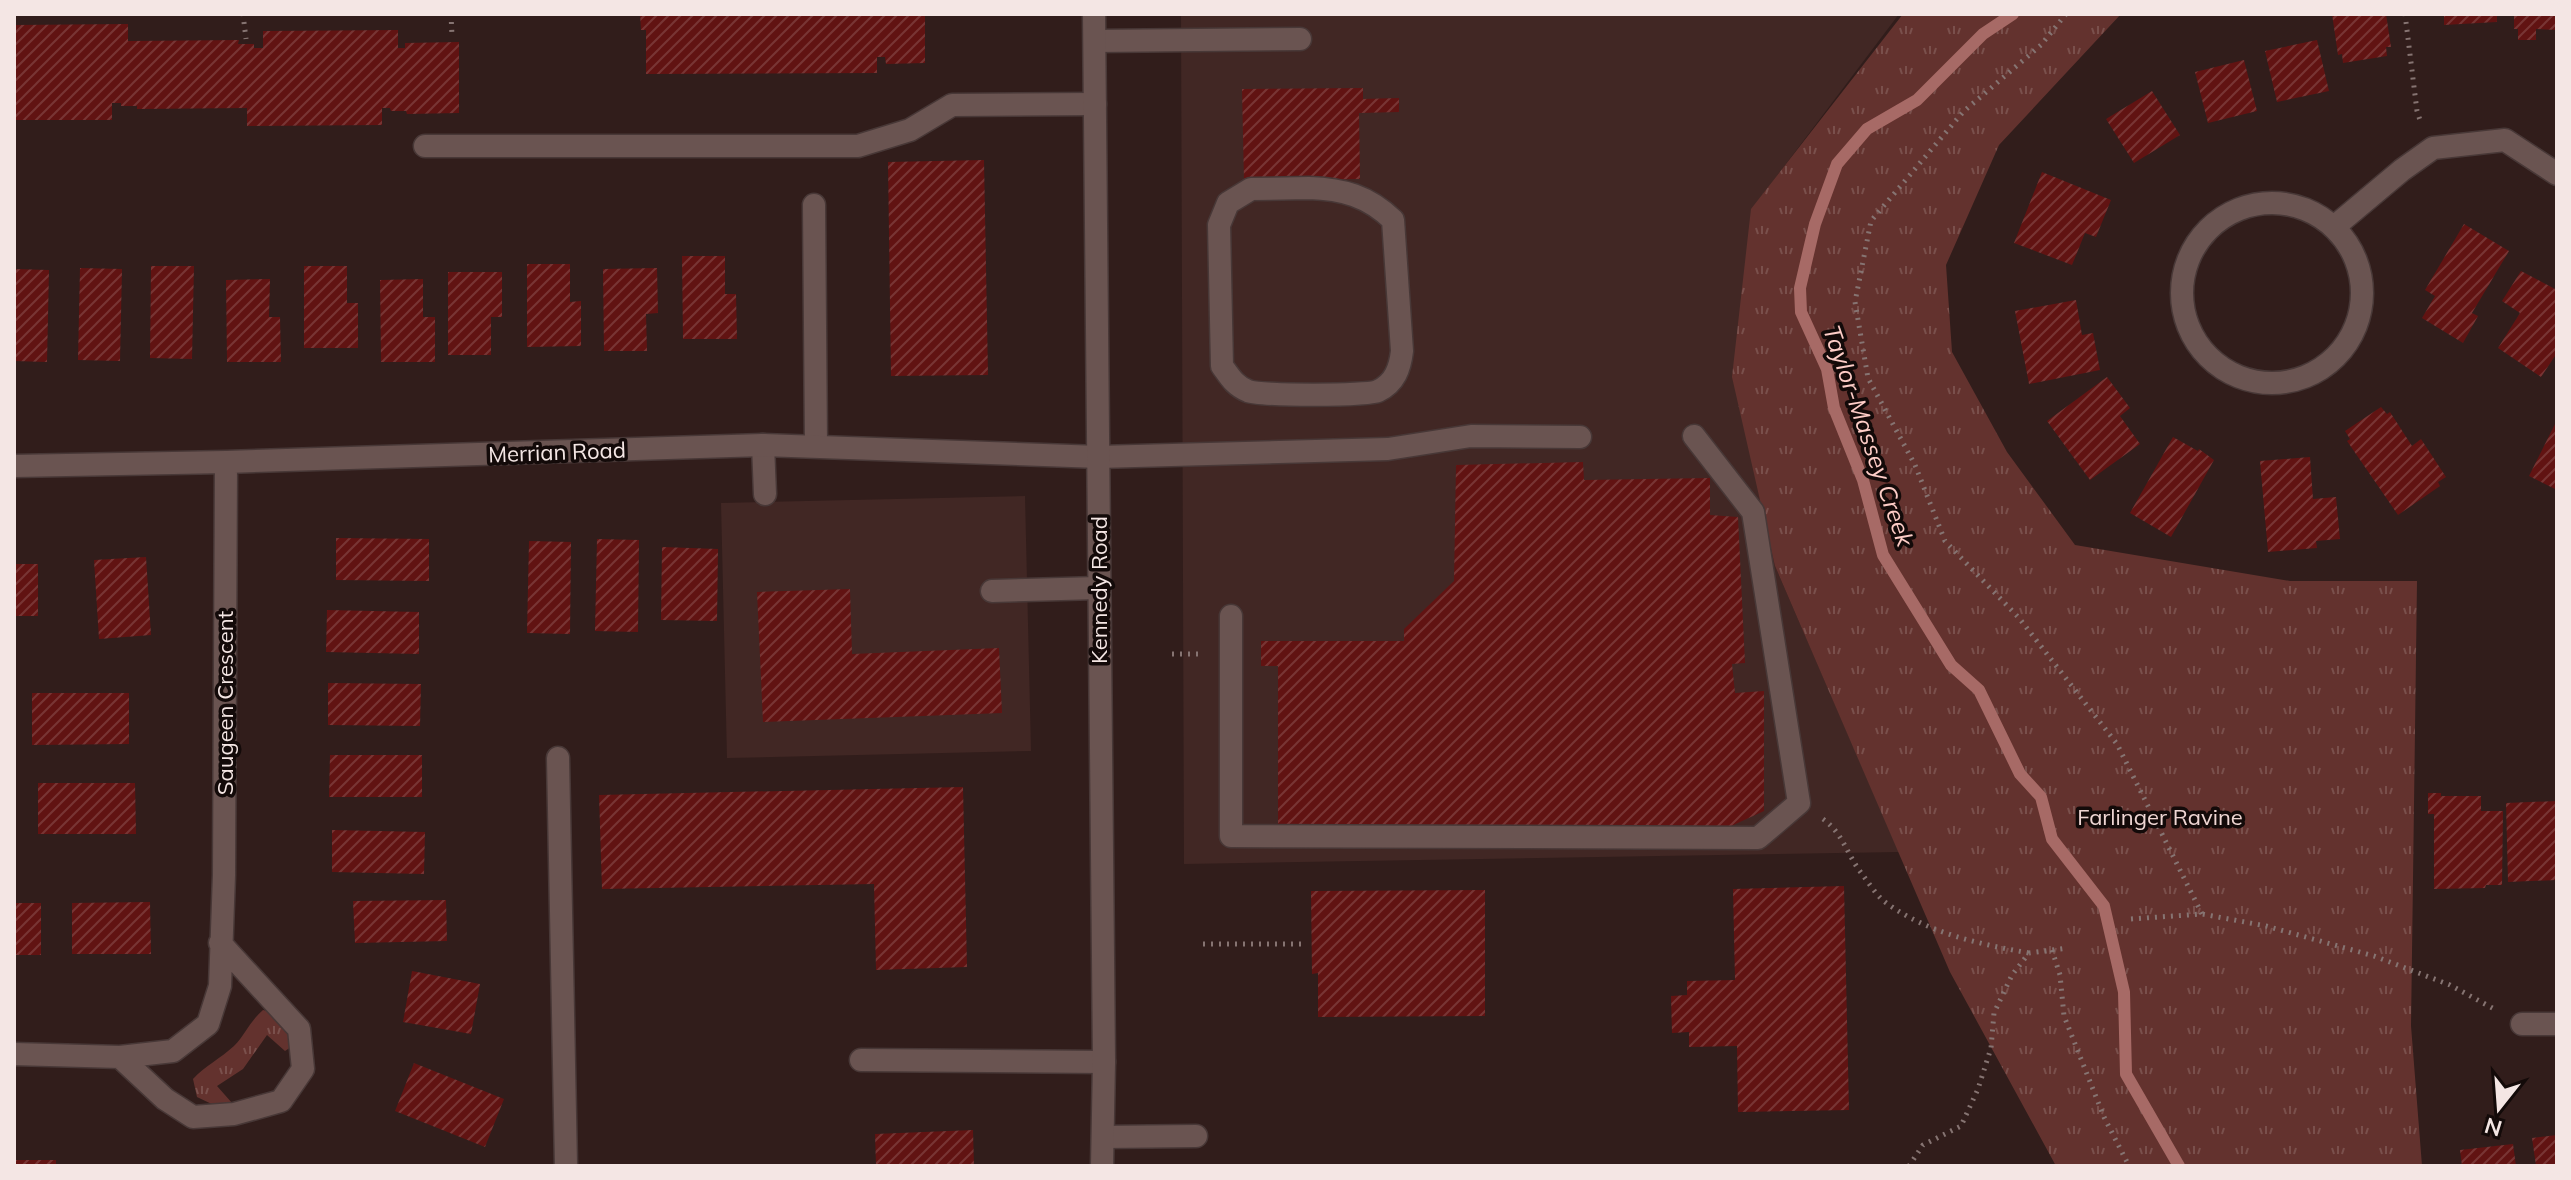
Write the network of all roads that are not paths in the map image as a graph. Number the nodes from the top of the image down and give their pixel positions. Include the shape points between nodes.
1 (1094, 14) edge
2 (1300, 39) dead end
3 (1095, 41) junction
4 (1095, 104) junction
5 (425, 146) dead end
6 (2557, 174) edge
7 (814, 205) dead end
8 (1393, 220) joint
9 (2334, 227) junction
10 (1694, 436) dead end
11 (1580, 437) dead end
12 (763, 445) junction
13 (816, 445) junction
14 (1099, 457) junction
15 (226, 462) junction
16 (14, 466) edge
17 (765, 494) dead end
18 (1098, 588) junction
19 (992, 591) dead end
20 (1231, 616) dead end
21 (558, 758) dead end
22 (220, 943) junction
23 (2522, 1024) road end
24 (2557, 1024) edge
25 (14, 1054) edge
26 (120, 1057) junction
27 (861, 1060) dead end
28 (1104, 1062) junction
29 (1196, 1136) dead end
30 (1103, 1137) junction
31 (566, 1166) edge
32 (1102, 1166) edge

1 - 3 street, Kennedy Road
2 - 3 street
3 - 4 street, Kennedy Road
4 - 5 street via 952,105 910,130 858,146
4 - 14 street, Kennedy Road
6 - 9 street via 2505,140 2433,148
7 - 13 street
8 - 8 street via 1402,351 1400,370 1391,382 1376,392 1269,395 1233,382 1222,366 1219,225 1228,203 1251,189 1333,189 1376,203
9 - 9 street via 2308,210 2277,202 2246,205 2218,219 2197,241 2184,270 2181,300 2189,330 2206,356 2229,374 2257,383 2286,383 2314,374 2337,357 2354,333 2362,306 2362,276 2352,249
10 - 20 street via 1753,512 1799,803 1758,838 1231,836
11 - 14 street, Merrian Road via 1471,436 1388,449
12 - 13 street, Merrian Road
12 - 15 street, Merrian Road
12 - 17 street
13 - 14 street, Merrian Road
14 - 18 street, Kennedy Road
15 - 16 street, Merrian Road
15 - 22 street, Saugeen Crescent
18 - 19 street
18 - 28 street, Kennedy Road
21 - 31 street
22 - 26 street, Saugeen Crescent via 220,986 208,1024 173,1051
22 - 26 street via 299,1029 303,1069 281,1101 234,1114 193,1117
23 - 24 street
25 - 26 street, Saugeen Crescent
27 - 28 street
28 - 30 street, Kennedy Road
29 - 30 street
30 - 32 street, Kennedy Road

